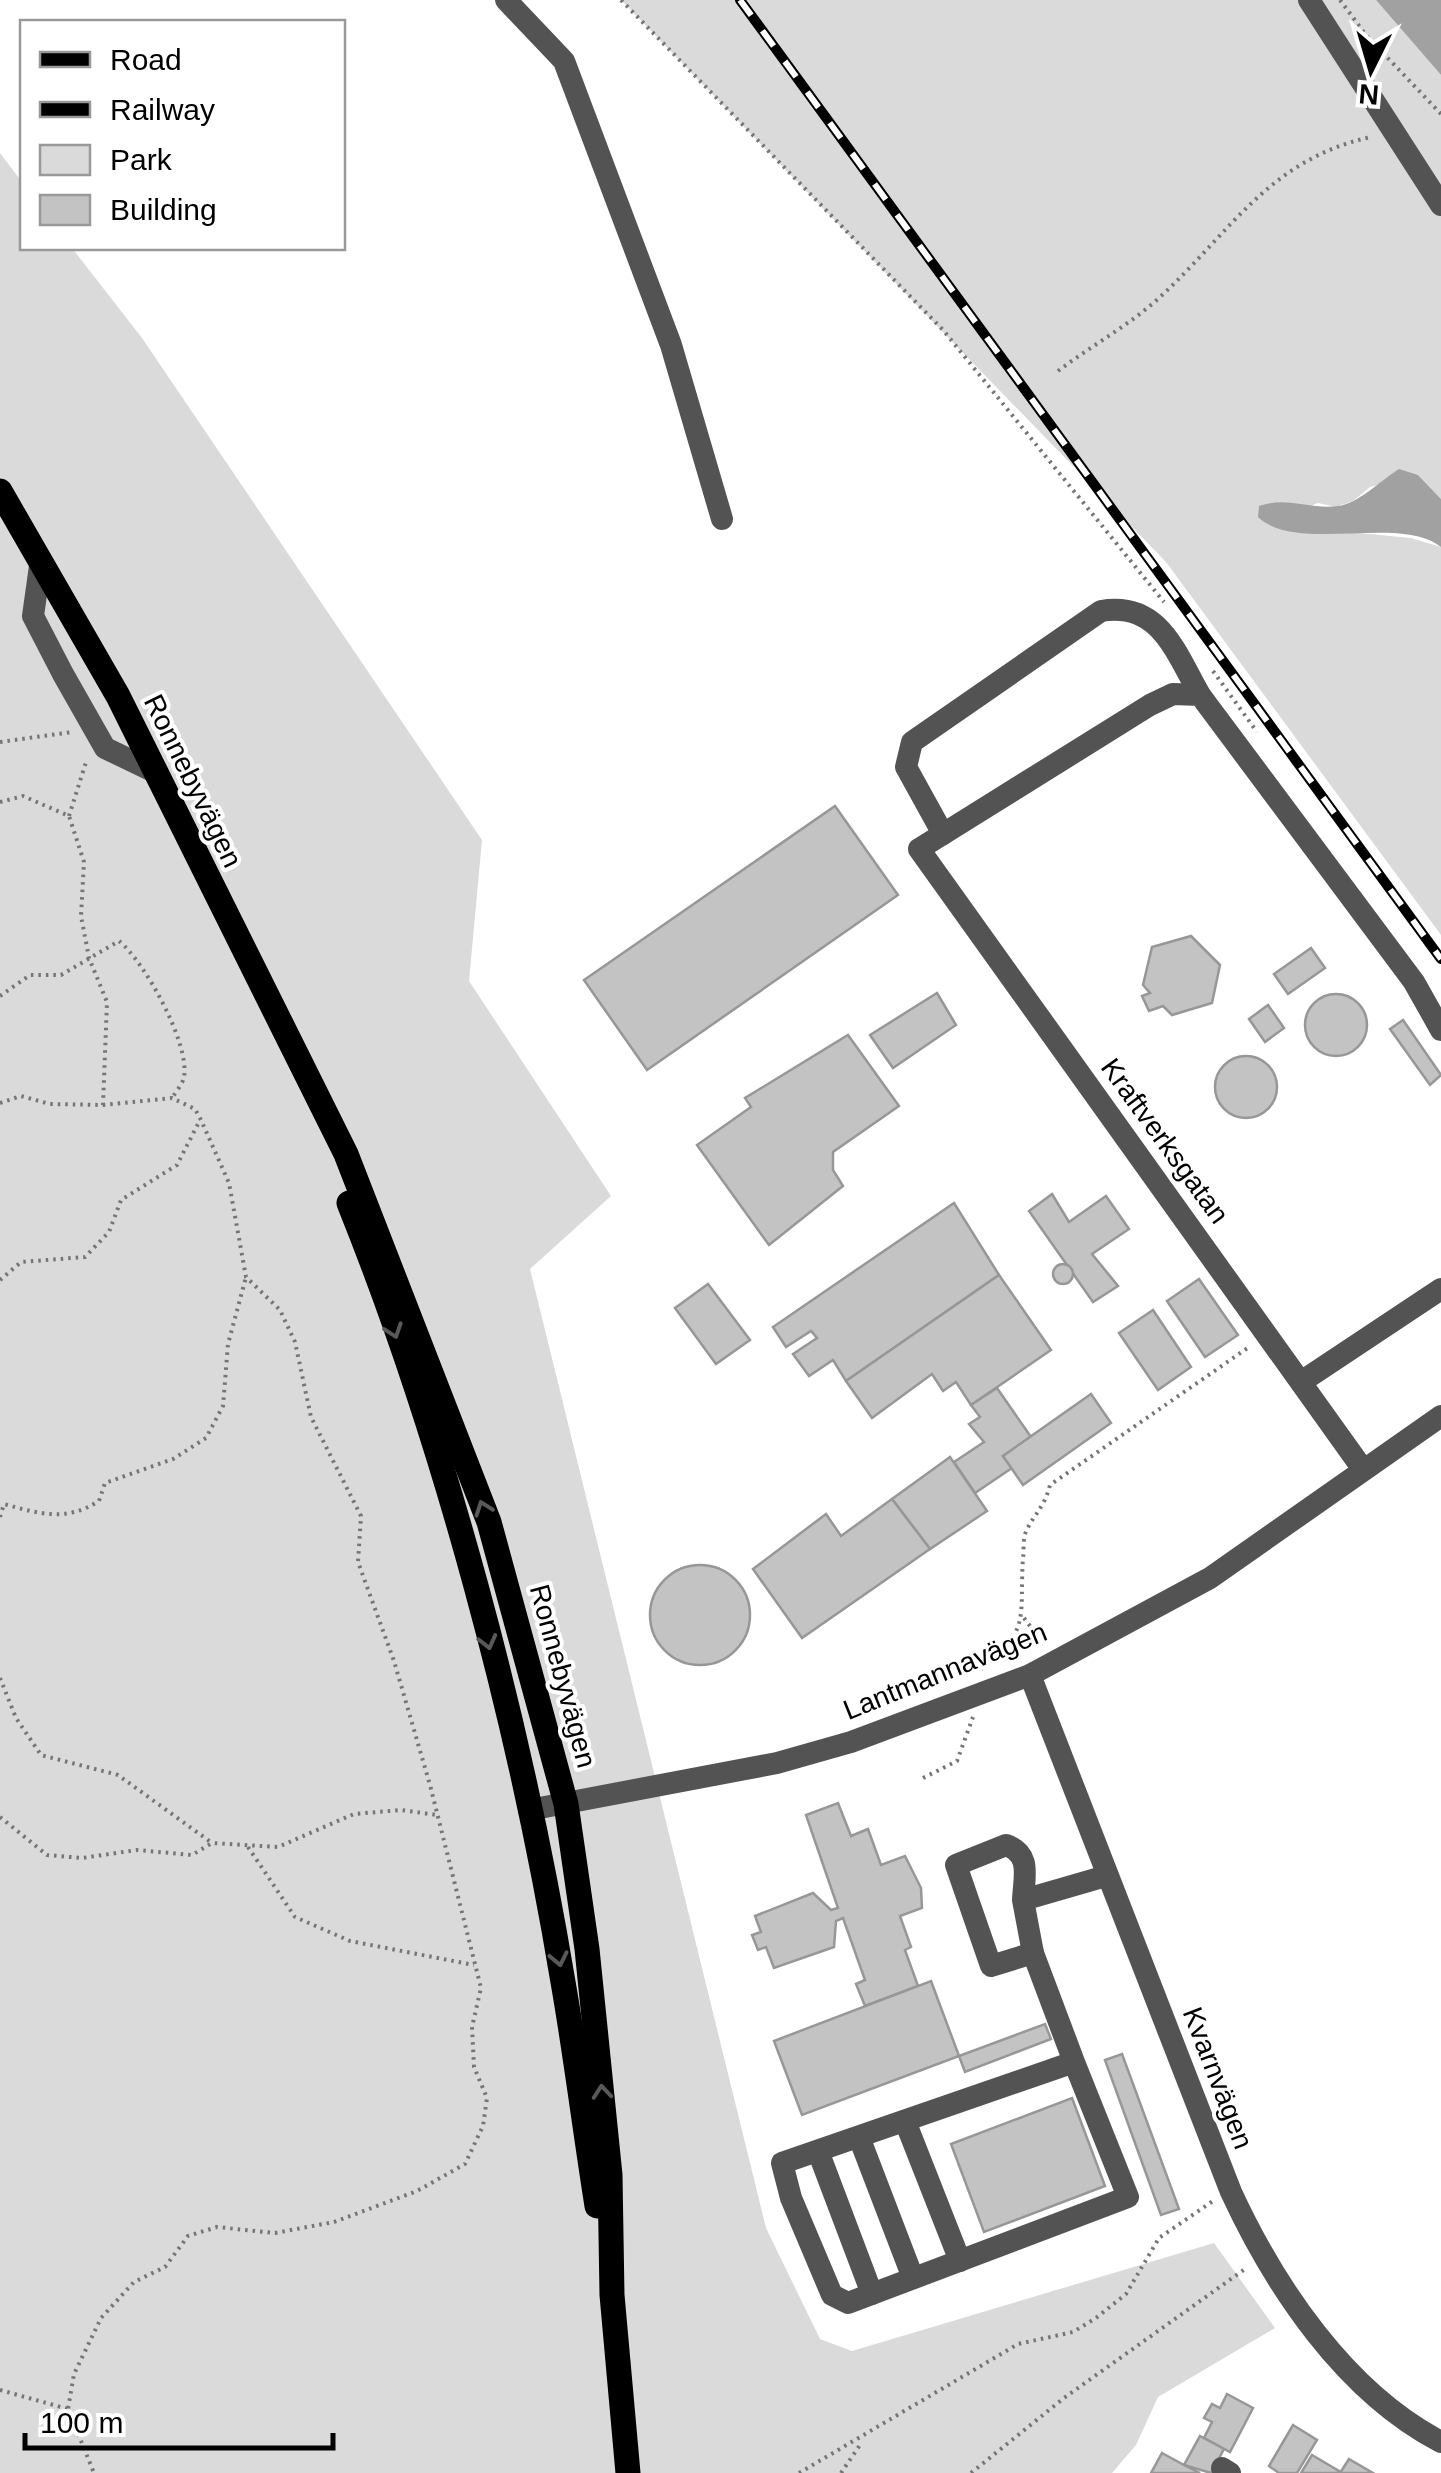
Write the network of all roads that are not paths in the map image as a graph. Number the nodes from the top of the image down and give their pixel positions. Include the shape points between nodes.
1 (506, 0) edge
2 (1309, 0) edge
3 (1441, 205) edge
4 (0, 491) edge
5 (722, 519) dead end
6 (40, 566) junction
7 (1200, 695) junction
8 (156, 772) junction
9 (943, 834) junction
10 (1441, 1030) edge
11 (318, 1106) junction
12 (1441, 1288) edge
13 (1300, 1382) junction
14 (1441, 1416) edge
15 (1362, 1468) junction
16 (1041, 1669) junction
17 (566, 1804) junction
18 (529, 1810) junction
19 (1106, 1876) junction
20 (1023, 1900) junction
21 (1034, 1953) junction
22 (1074, 2062) junction
23 (905, 2121) junction
24 (859, 2137) junction
25 (818, 2151) junction
26 (960, 2260) junction
27 (913, 2278) junction
28 (612, 2294) junction
29 (872, 2294) junction
30 (1441, 2442) edge
31 (628, 2473) edge

1 - 5 street via 564,61 670,346
2 - 3 street
4 - 6 main road, Ronnebyvägen
6 - 8 main road, Ronnebyvägen
6 - 8 street via 33,616 104,748
7 - 9 street via 1173,694 1150,705
7 - 9 street via 1149,618 1128,606 1101,611 912,742 906,768
7 - 10 street via 1414,982
8 - 11 main road, Ronnebyvägen
9 - 13 street, Kraftverksgatan via 919,849
17 -> 11 main road, Ronnebyvägen via 489,1522 377,1228
11 -> 18 main road, Ronnebyvägen via 432,1444
12 - 13 street
13 - 15 street, Kraftverksgatan
14 - 15 street, Lantmannavägen
15 - 16 street, Lantmannavägen via 1210,1578
16 - 17 street, Lantmannavägen via 851,1742
16 - 19 street, Kvarnvägen
17 - 18 street, Lantmannavägen
28 -> 17 main road, Ronnebyvägen via 599,2051
18 -> 28 main road, Ronnebyvägen
19 - 20 street
19 - 30 street, Kvarnvägen via 1261,2257 1320,2338 1392,2409
20 - 21 street
20 - 21 street via 1025,1860 1018,1850 1006,1845 956,1865 991,1966
21 - 22 street
22 - 23 street
22 - 26 street via 1128,2197
23 - 24 street
23 - 26 street
24 - 25 street
24 - 27 street
25 - 29 street
25 - 29 street via 782,2164 791,2198 832,2295 848,2303
26 - 27 street
27 - 29 street
28 - 31 main road, Ronnebyvägen

